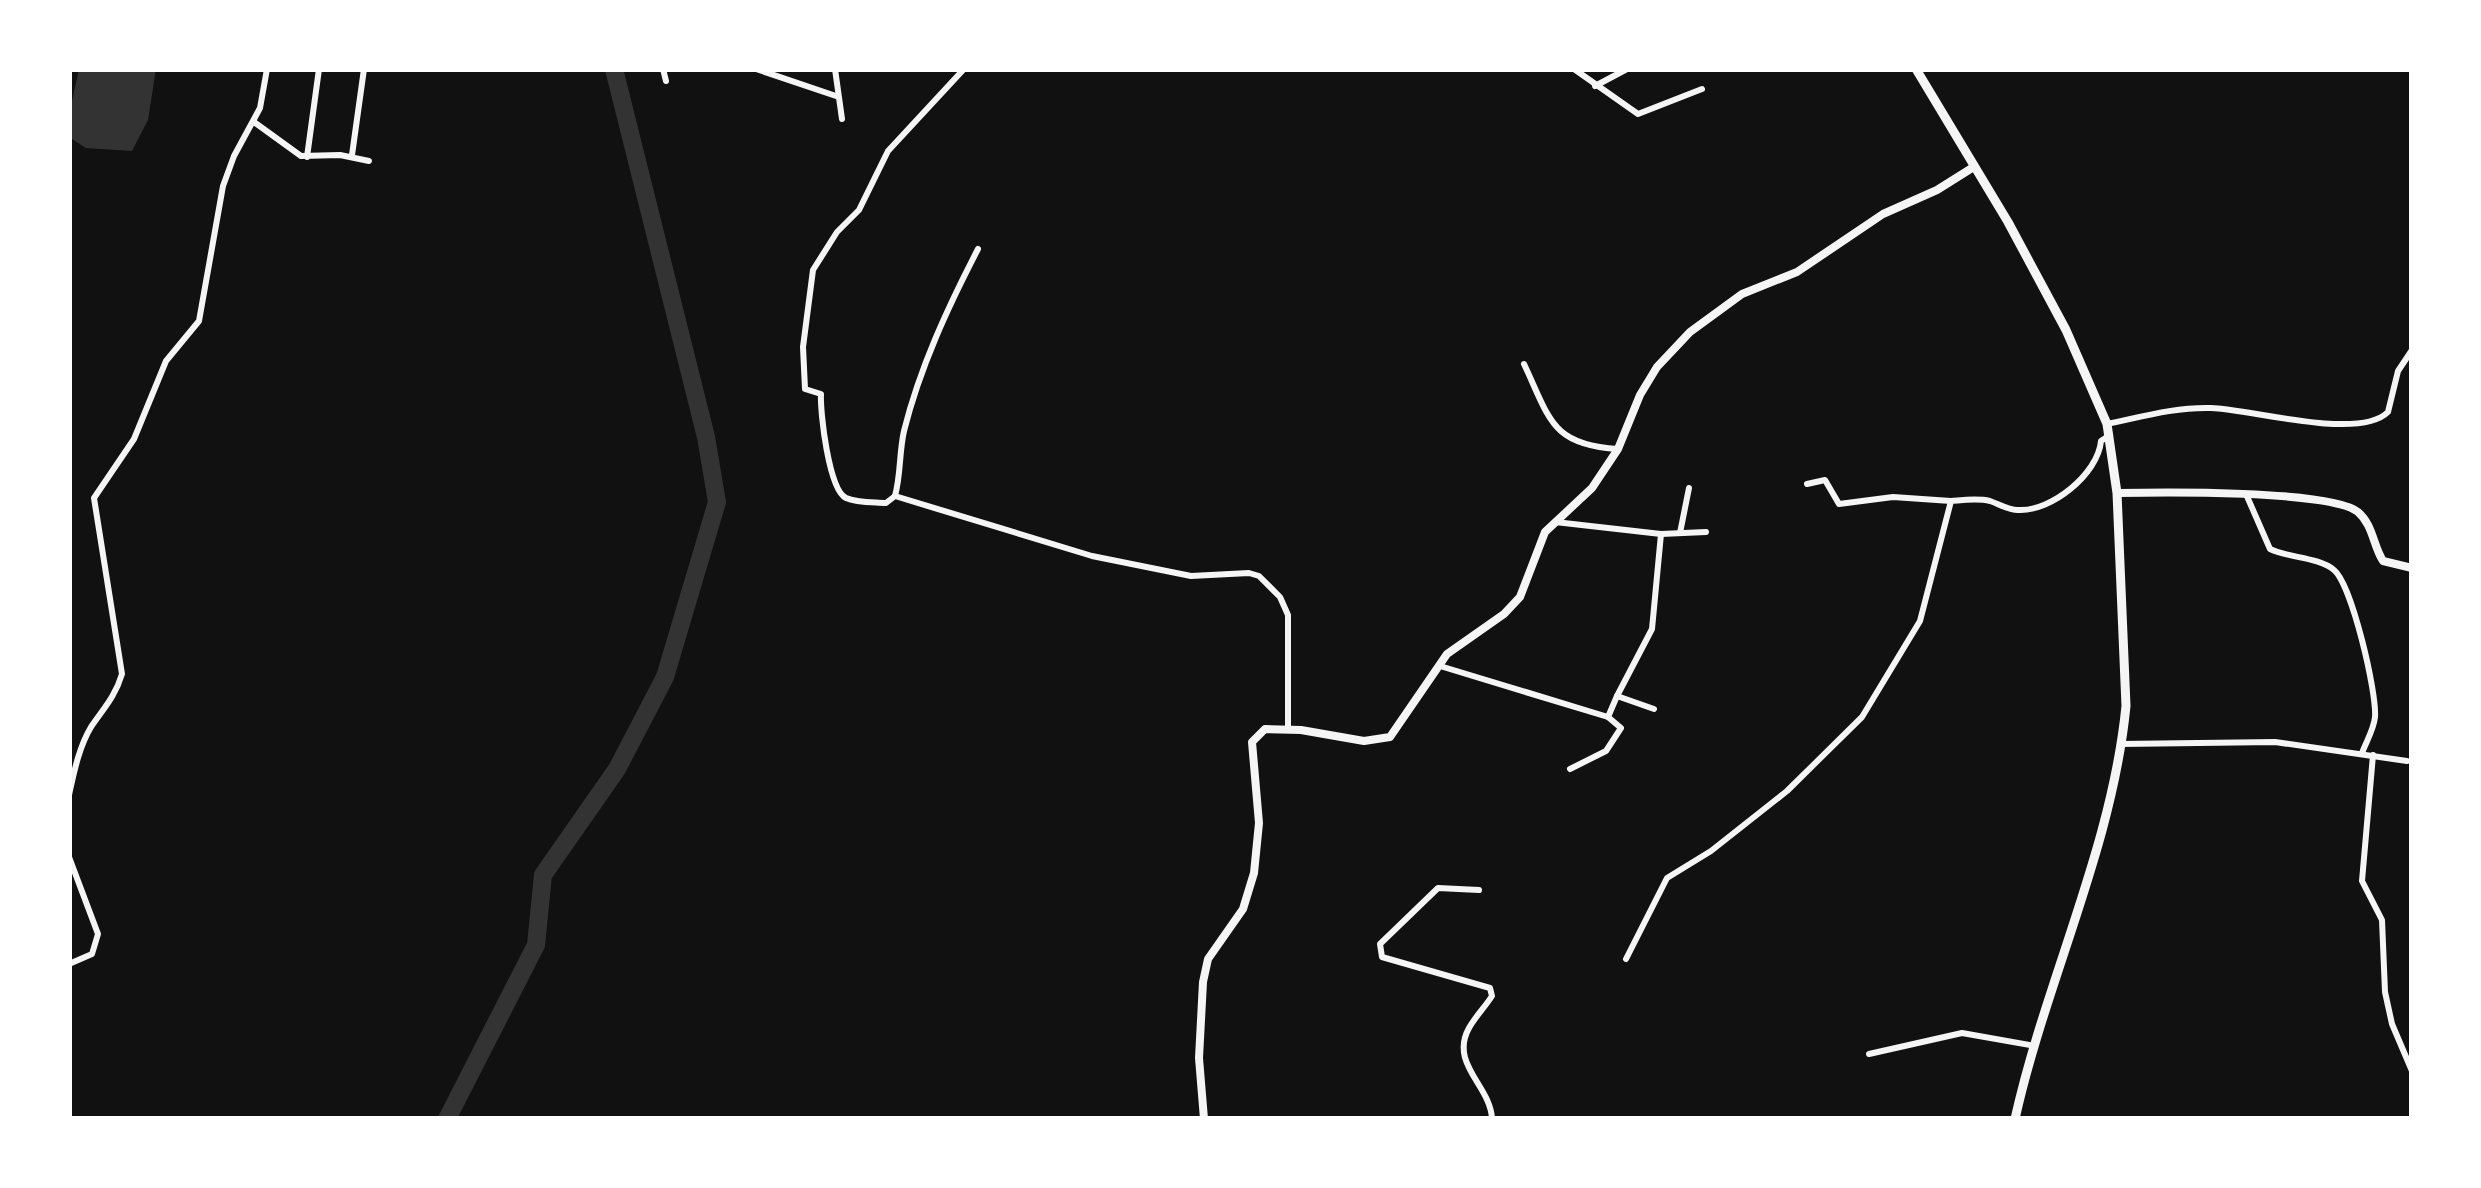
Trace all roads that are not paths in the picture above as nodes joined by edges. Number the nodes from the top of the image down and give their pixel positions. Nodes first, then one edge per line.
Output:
1 (267, 69) edge
2 (319, 69) edge
3 (364, 69) edge
4 (663, 69) edge
5 (756, 69) edge
6 (836, 69) edge
7 (964, 69) edge
8 (1574, 69) edge
9 (1627, 69) edge
10 (1916, 69) edge
11 (666, 81) dead end
12 (1594, 86) junction
13 (1702, 88) dead end
14 (836, 96) junction
15 (842, 118) dead end
16 (254, 122) junction
17 (352, 156) junction
18 (307, 157) junction
19 (369, 161) dead end
20 (1972, 168) junction
21 (978, 249) dead end
22 (2412, 350) edge
23 (1524, 364) dead end
24 (2108, 430) junction
25 (1618, 449) junction
26 (1807, 484) dead end
27 (1689, 488) dead end
28 (2117, 493) junction
29 (2246, 494) junction
30 (895, 496) junction
31 (1951, 501) junction
32 (1554, 522) junction
33 (1706, 532) dead end
34 (1680, 533) junction
35 (1661, 534) junction
36 (2412, 568) edge
37 (1437, 665) junction
38 (1617, 696) junction
39 (1654, 709) dead end
40 (1608, 717) junction
41 (1288, 729) junction
42 (2121, 744) junction
43 (2362, 753) junction
44 (2373, 755) junction
45 (2408, 761) dead end
46 (1570, 769) dead end
47 (69, 796) edge
48 (69, 857) edge
49 (1479, 890) dead end
50 (1626, 959) dead end
51 (69, 964) edge
52 (2035, 1046) junction
53 (1868, 1054) dead end
54 (2412, 1071) edge
55 (1204, 1119) edge
56 (1492, 1119) edge
57 (2015, 1119) edge

1 - 16 street
2 - 18 street
3 - 17 street
4 - 11 street
5 - 14 street
6 - 14 street
7 - 30 street
8 - 12 street
9 - 12 street
10 - 20 main road
12 - 13 street
14 - 15 street
16 - 18 street
16 - 47 street
17 - 18 street
17 - 19 street
20 - 24 main road
20 - 25 street
21 - 30 street
22 - 24 street
23 - 25 street
24 - 28 main road
24 - 31 street
25 - 32 street
26 - 31 street
27 - 34 street
28 - 29 street
28 - 42 main road
29 - 36 street
29 - 43 street
30 - 41 street
31 - 50 street
32 - 35 street
32 - 37 street
33 - 34 street
34 - 35 street
35 - 38 street
37 - 40 street
37 - 41 street
38 - 39 street
38 - 40 street
40 - 46 street
41 - 55 street
42 - 43 street
42 - 52 main road
43 - 44 street
44 - 45 street
44 - 54 street
48 - 51 street
49 - 56 street
52 - 53 street
52 - 57 main road

